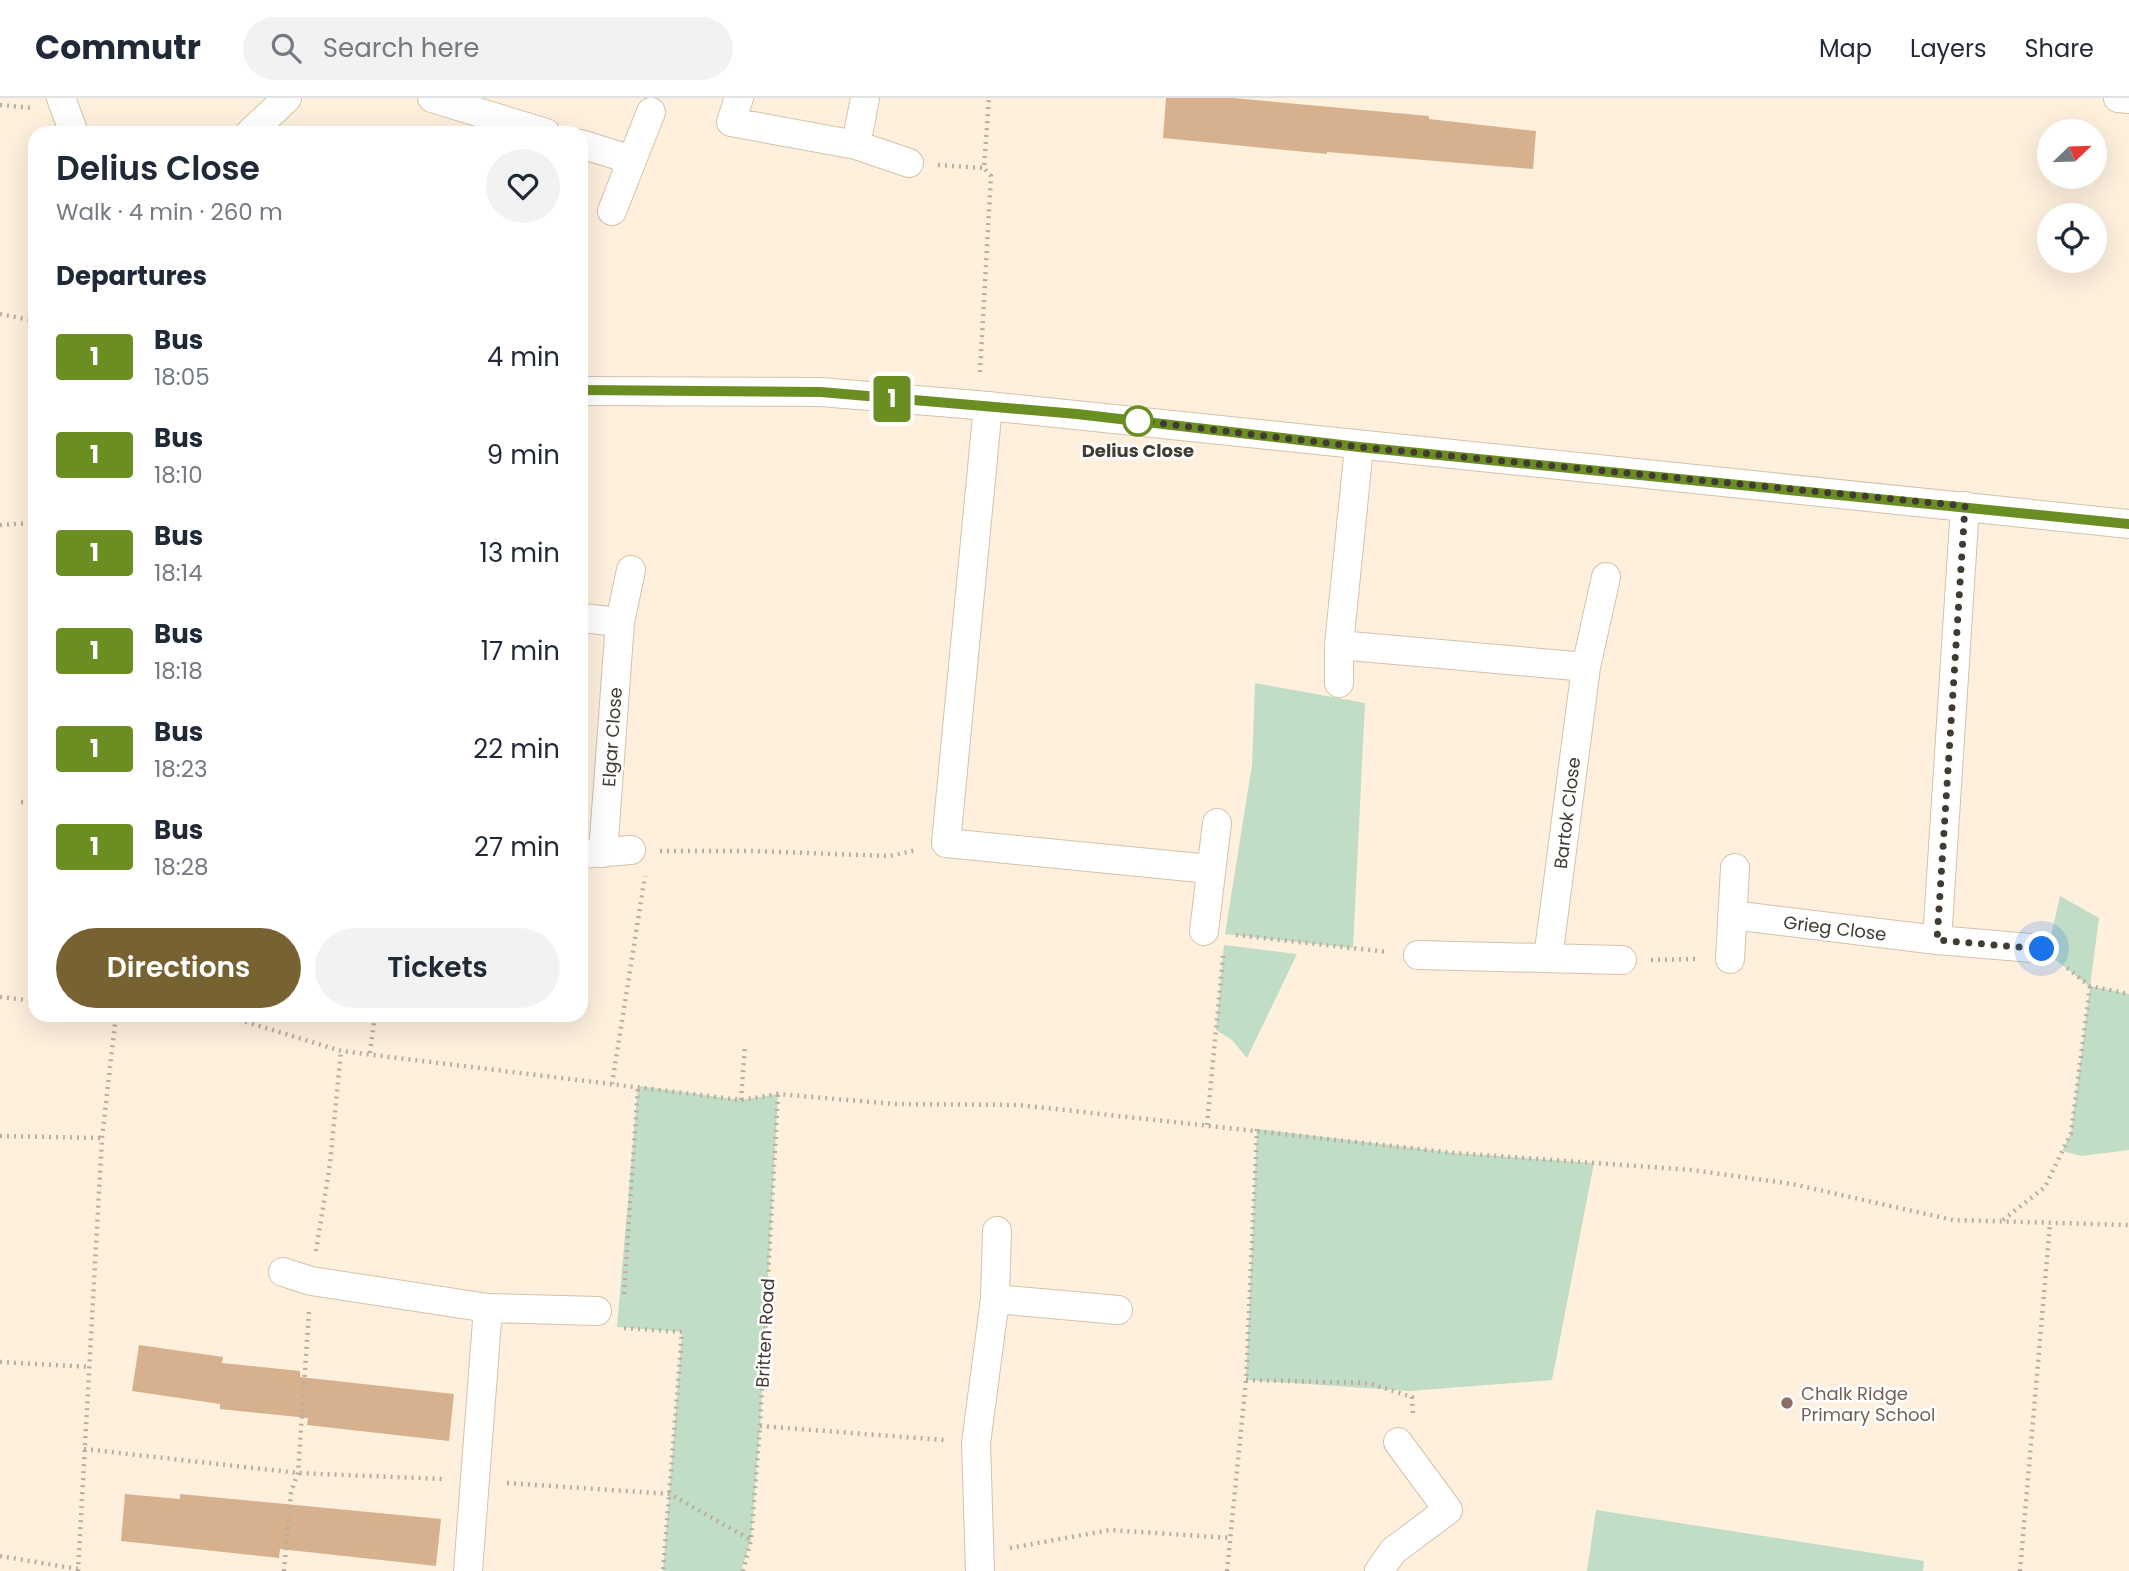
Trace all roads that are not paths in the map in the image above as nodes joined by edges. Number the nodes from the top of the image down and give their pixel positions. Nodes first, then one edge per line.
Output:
1 (287, 98) edge
2 (432, 98) edge
3 (739, 98) edge
4 (865, 98) edge
5 (2118, 98) edge
6 (2129, 99) edge
7 (51, 103) edge
8 (651, 112) dead end
9 (69, 126) edge
10 (257, 126) edge
11 (522, 126) edge
12 (856, 145) junction
13 (588, 146) edge
14 (632, 160) junction
15 (909, 163) road end
16 (612, 211) dead end
17 (588, 391) edge
18 (988, 406) junction
19 (1359, 447) junction
20 (1965, 506) junction
21 (2129, 524) edge
22 (631, 570) dead end
23 (1606, 577) dead end
24 (588, 619) edge
25 (620, 622) junction
26 (1339, 645) junction
27 (1586, 667) junction
28 (1339, 682) dead end
29 (1217, 823) dead end
30 (640, 851) road end
31 (592, 853) edge
32 (1734, 868) dead end
33 (1210, 869) junction
34 (1732, 915) junction
35 (1214, 932) road end
36 (1937, 940) junction
37 (2042, 949) road end
38 (1418, 956) road end
39 (1548, 958) junction
40 (1730, 959) road end
41 (1622, 960) road end
42 (997, 1231) dead end
43 (283, 1272) dead end
44 (995, 1299) junction
45 (488, 1308) junction
46 (1118, 1310) dead end
47 (613, 1315) road end
48 (1406, 1452) road end
49 (979, 1562) edge
50 (468, 1571) edge
51 (1379, 1571) edge

1 - 10 street
2 - 11 street
3 - 12 street
4 - 12 street
5 - 6 street
7 - 9 street
8 - 14 street
12 - 15 street
13 - 14 street
14 - 16 street
17 - 18 street
18 - 19 street
18 - 33 street
19 - 20 street
19 - 26 street
20 - 21 street
20 - 36 street
22 - 25 street, Elgar Close
23 - 27 street, Bartok Close
24 - 25 street
25 - 31 street, Elgar Close
26 - 27 street
26 - 28 street
27 - 39 street, Bartok Close
29 - 33 street
30 - 31 street, Elgar Close
32 - 34 street
33 - 35 street
34 - 36 street, Grieg Close
34 - 40 street
36 - 37 street, Grieg Close
38 - 39 street
39 - 41 street
42 - 44 street
43 - 45 street
44 - 46 street
44 - 49 street
45 - 47 street
45 - 50 street
48 - 51 street

